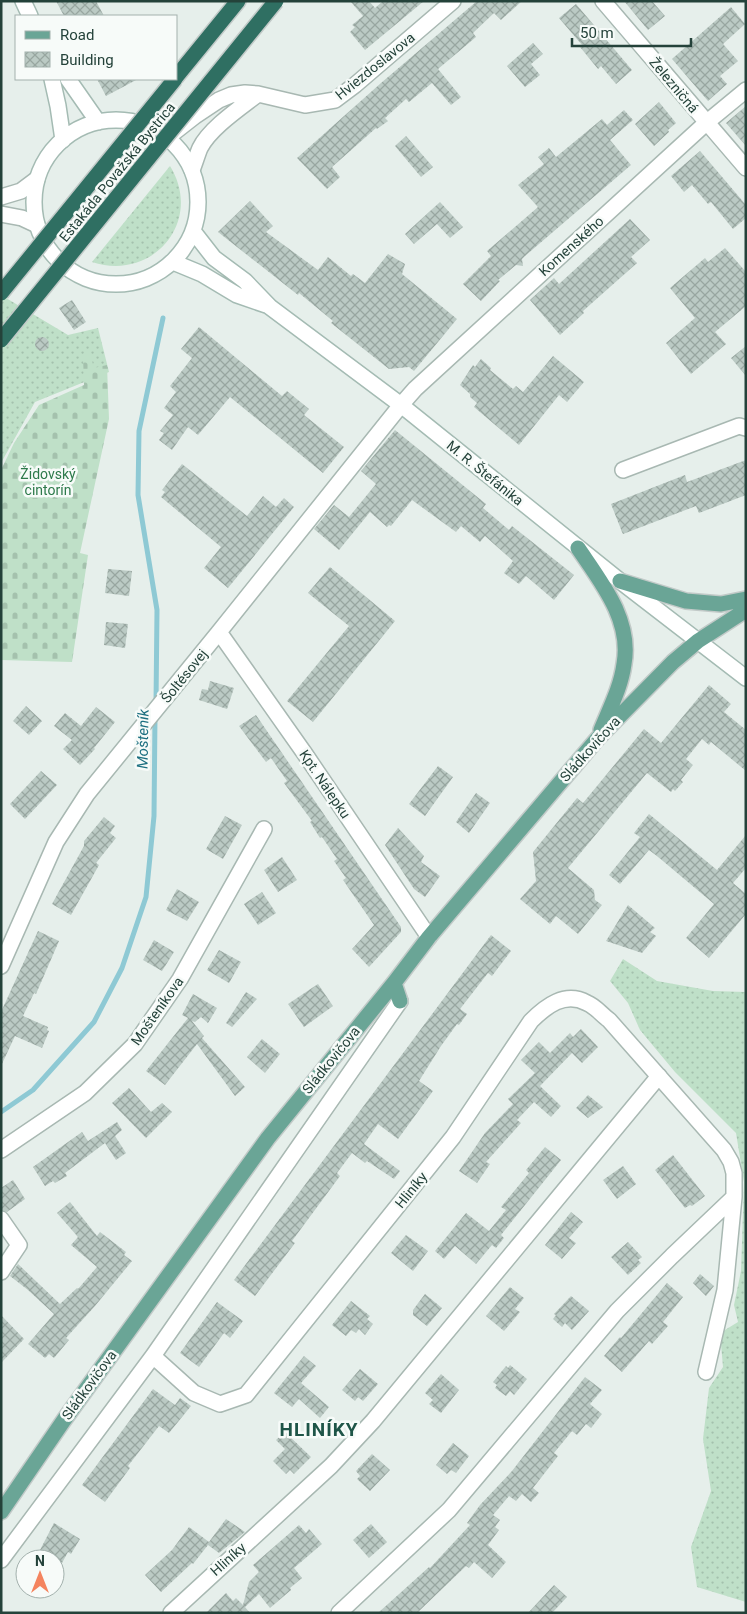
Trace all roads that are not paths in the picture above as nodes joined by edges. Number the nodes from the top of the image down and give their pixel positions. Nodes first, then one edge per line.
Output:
1 (23, 1) edge
2 (238, 1) edge
3 (276, 1) edge
4 (452, 1) edge
5 (603, 1) edge
6 (30, 15) edge
7 (178, 76) edge
8 (52, 80) edge
9 (69, 80) edge
10 (174, 80) edge
11 (746, 90) edge
12 (258, 94) junction
13 (98, 122) junction
14 (706, 123) junction
15 (168, 138) junction
16 (63, 140) junction
17 (746, 168) edge
18 (192, 170) junction
19 (38, 179) junction
20 (1, 197) edge
21 (1, 214) edge
22 (37, 225) junction
23 (193, 231) junction
24 (172, 262) junction
25 (1, 293) edge
26 (270, 307) junction
27 (1, 340) edge
28 (401, 406) junction
29 (746, 428) edge
30 (622, 470) dead end
31 (578, 548) junction
32 (620, 581) junction
33 (746, 599) edge
34 (746, 610) edge
35 (219, 632) junction
36 (698, 641) junction
37 (746, 678) edge
38 (598, 738) junction
39 (264, 829) dead end
40 (429, 937) junction
41 (1, 966) edge
42 (394, 983) junction
43 (400, 1001) joint
44 (660, 1076) junction
45 (1, 1150) edge
46 (734, 1197) junction
47 (1, 1218) edge
48 (1, 1272) edge
49 (153, 1356) junction
50 (706, 1372) dead end
51 (1, 1512) edge
52 (1, 1560) edge
53 (171, 1613) edge
54 (338, 1613) edge

1 - 6 street
2 - 7 highway, Estakáda Považská Bystrica
3 - 27 highway, Estakáda Považská Bystrica, bridge
4 - 12 street, Hviezdoslavova
5 - 14 street, Železničná
8 - 16 street
9 - 13 street
10 - 25 highway, Estakáda Považská Bystrica, bridge
11 - 14 street, Komenského
12 - 15 street, Hviezdoslavova
12 - 18 street
13 - 15 street
13 - 16 street
14 - 17 street, Železničná
14 - 28 street, Komenského
15 - 18 street
16 - 19 street
18 - 23 street
19 - 20 street
19 - 22 street
21 - 22 street
22 - 24 street
23 - 24 street
23 - 26 street, M. R. Štefánika
24 - 26 street, M. R. Štefánika
26 - 28 street, M. R. Štefánika
28 - 31 street, M. R. Štefánika
28 - 35 street, Šoltésovej
29 - 30 street
31 - 32 street, M. R. Štefánika
31 - 38 main road
32 - 33 main road
32 - 36 street, M. R. Štefánika
34 - 36 main road, Sládkovičova
35 - 40 street, Kpt. Nálepku
35 - 41 street, Šoltésovej
36 - 37 street, M. R. Štefánika
36 - 38 main road, Sládkovičova
38 - 40 main road, Sládkovičova
39 - 45 street, Mošteníkova
40 - 42 main road, Sládkovičova
42 - 43 main road
42 - 51 main road, Sládkovičova
43 - 49 street, Sládkovičova
44 - 46 street, Hliníky
44 - 49 street, Hliníky
44 - 53 street, Hliníky
46 - 50 street, Hliníky
46 - 54 street
47 - 48 street
49 - 52 street, Sládkovičova

